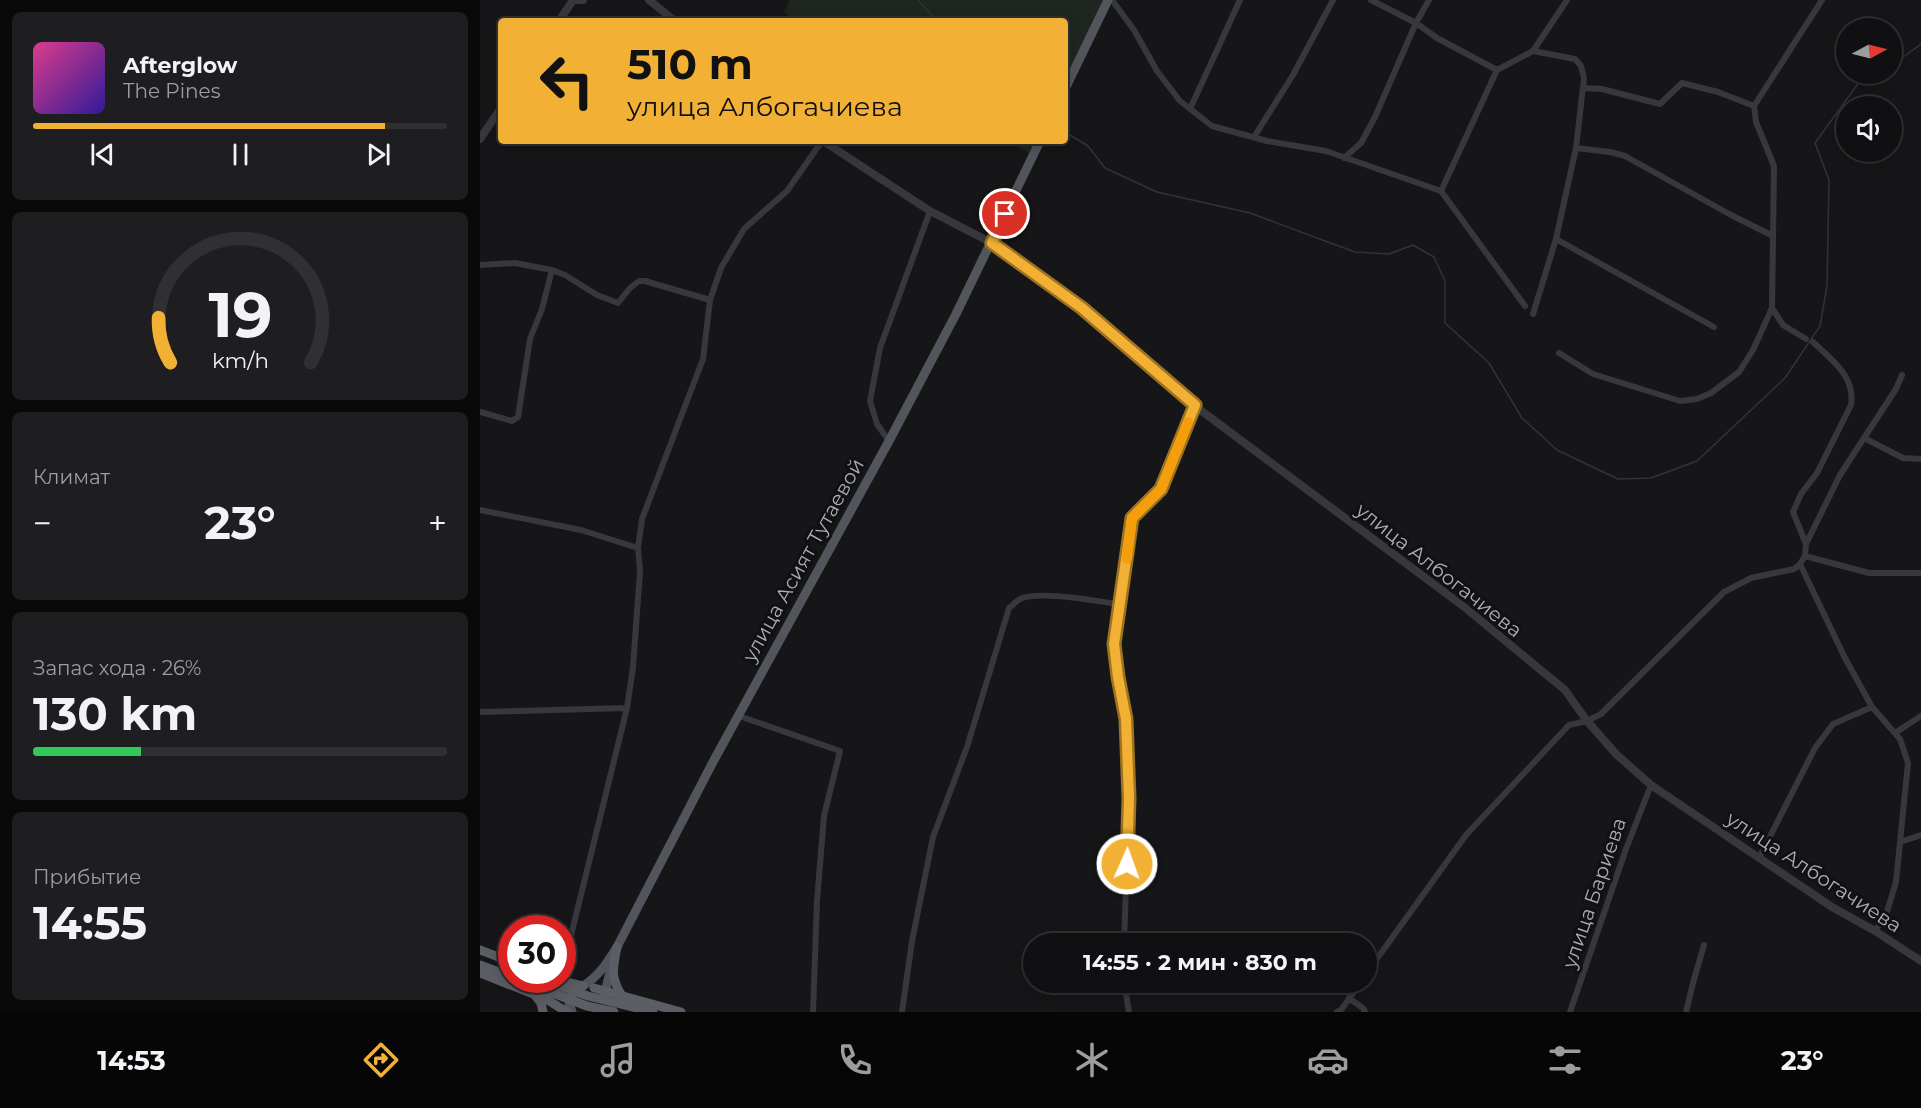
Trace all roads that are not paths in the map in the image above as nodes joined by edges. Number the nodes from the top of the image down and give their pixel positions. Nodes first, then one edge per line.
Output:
1 (572, 0) edge
2 (583, 0) edge
3 (650, 0) edge
4 (1110, 0) edge
5 (1240, 0) edge
6 (1333, 0) edge
7 (1371, 0) edge
8 (1429, 0) edge
9 (1568, 0) edge
10 (1822, 0) edge
11 (561, 18) edge
12 (671, 18) edge
13 (1416, 23) junction
14 (1533, 51) junction
15 (1497, 70) junction
16 (1068, 83) edge
17 (1583, 87) junction
18 (1754, 106) junction
19 (1190, 109) junction
20 (498, 112) edge
21 (1254, 138) junction
22 (480, 139) edge
23 (820, 144) edge
24 (827, 144) edge
25 (1039, 144) edge
26 (1576, 148) junction
27 (1344, 158) junction
28 (1441, 191) junction
29 (930, 212) junction
30 (1773, 236) junction
31 (1556, 239) junction
32 (992, 243) junction
33 (480, 265) edge
34 (552, 270) junction
35 (710, 300) junction
36 (1525, 306) dead end
37 (1772, 308) junction
38 (1533, 314) dead end
39 (1714, 327) dead end
40 (1559, 353) dead end
41 (1902, 375) dead end
42 (1195, 405) junction
43 (480, 412) edge
44 (1864, 438) junction
45 (890, 441) junction
46 (1921, 459) edge
47 (480, 510) edge
48 (1806, 544) junction
49 (638, 548) junction
50 (1805, 556) junction
51 (1800, 564) junction
52 (1921, 573) edge
53 (1121, 605) junction
54 (1872, 706) junction
55 (627, 708) junction
56 (480, 712) edge
57 (739, 716) junction
58 (1921, 716) edge
59 (1587, 721) junction
60 (1895, 734) junction
61 (1651, 785) junction
62 (1921, 835) edge
63 (1900, 842) junction
64 (1759, 858) junction
65 (576, 915) edge
66 (1875, 931) junction
67 (1124, 933) edge
68 (1704, 945) dead end
69 (617, 947) junction
70 (480, 950) edge
71 (480, 956) edge
72 (498, 957) edge
73 (1377, 959) edge
74 (1921, 961) edge
75 (498, 962) edge
76 (480, 965) edge
77 (498, 972) edge
78 (480, 973) edge
79 (576, 985) edge
80 (581, 987) junction
81 (594, 988) junction
82 (605, 991) junction
83 (576, 992) edge
84 (552, 993) edge
85 (1126, 993) edge
86 (1353, 993) edge
87 (534, 994) junction
88 (622, 996) junction
89 (1349, 998) junction
90 (603, 1002) junction
91 (543, 1012) edge
92 (567, 1012) edge
93 (572, 1012) edge
94 (600, 1012) edge
95 (614, 1012) edge
96 (653, 1012) edge
97 (681, 1012) edge
98 (813, 1012) edge
99 (902, 1012) edge
100 (1129, 1012) edge
101 (1337, 1012) edge
102 (1365, 1012) edge
103 (1570, 1012) edge
104 (1686, 1012) edge

1 - 2 street
1 - 11 street
3 - 12 street
4 - 16 main road
4 - 19 street
5 - 19 street
6 - 21 street
7 - 13 street
8 - 13 street
9 - 14 street
10 - 18 street
13 - 15 street
13 - 27 street
14 - 15 street
14 - 17 street
15 - 28 street
17 - 18 street
17 - 26 street
18 - 30 street
19 - 21 street
20 - 22 street
21 - 27 street
23 - 35 street
24 - 29 street, улица Албогачиева
25 - 32 main road, улица Асият Тутаевой
26 - 30 street
26 - 31 street
27 - 28 street
28 - 36 street
29 - 32 street, улица Албогачиева
29 - 45 street
30 - 37 street
31 - 38 street
31 - 39 street
32 - 42 street, улица Албогачиева
32 - 45 main road, улица Асият Тутаевой
33 - 34 street
34 - 35 street
34 - 43 street
35 - 49 street
37 - 40 street
37 - 48 street
41 - 44 street
42 - 53 street
42 - 59 street, улица Албогачиева
44 - 46 street
44 - 48 street
45 - 57 main road, улица Асият Тутаевой
47 - 49 street
48 - 50 street
49 - 55 street
50 - 51 street
50 - 52 street
51 - 54 street
51 - 59 street
53 - 67 street
53 - 99 street
54 - 60 street
54 - 64 street
55 - 56 street
55 - 65 street
57 - 69 main road, улица Асият Тутаевой
57 - 98 street
58 - 60 street
59 - 61 street, улица Албогачиева
59 - 73 street
60 - 63 street
61 - 64 street, улица Албогачиева
61 - 103 street, улица Бариева
62 - 63 street
63 - 66 street
64 - 66 street, улица Албогачиева
66 - 74 street, улица Албогачиева
68 - 104 street
69 - 80 main road, улица Асият Тутаевой
69 - 82 main road
69 - 88 highway
70 - 72 highway
71 - 75 highway
76 - 77 highway
78 - 87 highway
79 - 80 highway
80 - 81 main road
80 - 93 main road
81 - 82 highway
81 - 90 main road
82 - 88 highway
82 - 90 main road
83 - 96 highway, bridge
84 - 95 highway, bridge
85 - 100 street
86 - 89 street
87 - 91 highway
87 - 92 highway
88 - 97 highway
89 - 101 street
89 - 102 street
90 - 94 main road

